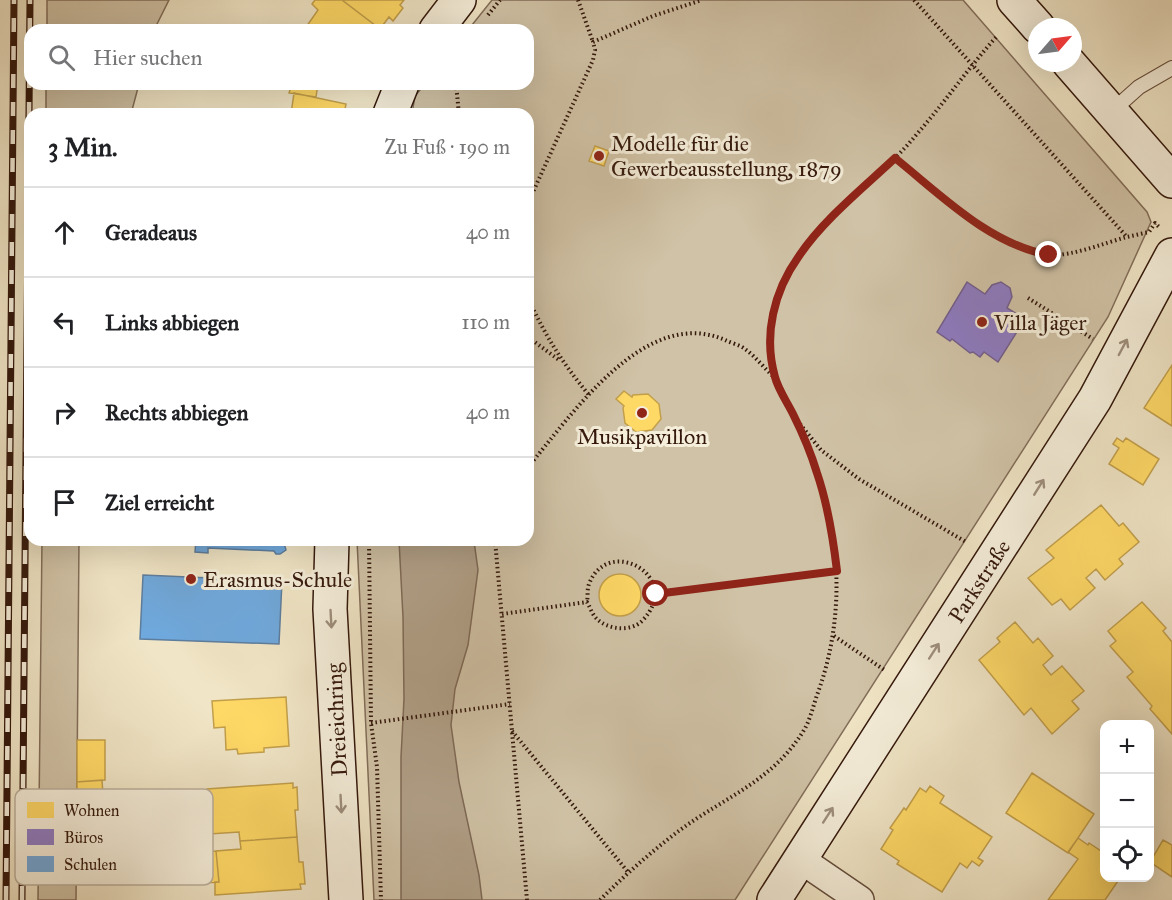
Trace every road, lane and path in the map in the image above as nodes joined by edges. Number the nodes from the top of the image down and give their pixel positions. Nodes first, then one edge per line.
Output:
1 (459, 0) edge
2 (578, 0) edge
3 (702, 0) edge
4 (914, 0) edge
5 (1014, 0) edge
6 (1030, 18) edge
7 (441, 24) edge
8 (998, 35) dead end
9 (593, 42) junction
10 (971, 65) junction
11 (1172, 68) edge
12 (1077, 72) edge
13 (400, 90) edge
14 (457, 90) edge
15 (392, 108) edge
16 (458, 108) edge
17 (1111, 112) junction
18 (895, 158) junction
19 (1172, 181) edge
20 (534, 190) edge
21 (1155, 223) dead end
22 (1127, 237) junction
23 (1172, 255) edge
24 (1028, 298) dead end
25 (534, 311) edge
26 (1097, 341) dead end
27 (534, 342) edge
28 (562, 363) junction
29 (775, 378) junction
30 (589, 395) junction
31 (534, 460) edge
32 (970, 544) dead end
33 (332, 546) edge
34 (369, 546) edge
35 (496, 546) edge
36 (837, 571) junction
37 (656, 594) junction
38 (588, 602) junction
39 (502, 614) junction
40 (834, 636) junction
41 (888, 673) dead end
42 (510, 704) junction
43 (371, 723) junction
44 (512, 730) junction
45 (800, 859) junction
46 (628, 872) junction
47 (346, 900) edge
48 (381, 900) edge
49 (527, 900) edge
50 (600, 900) edge
51 (774, 900) edge
52 (860, 900) edge

1 - 7 street
2 - 9 path
3 - 9 path
4 - 10 path
5 - 6 street
8 - 10 path
9 - 20 path
10 - 18 path
10 - 22 path
11 - 17 lane
12 - 17 street
13 - 15 street
14 - 16 path
17 - 19 street
18 - 22 path
18 - 29 path
21 - 22 path
45 -> 23 street, Parkstraße
24 - 26 path
25 - 28 path
27 - 28 path
28 - 30 path
29 - 30 path
29 - 32 path
29 - 36 path
30 - 31 path
33 -> 47 street, Dreieichring
34 - 43 path
35 - 39 path
36 - 37 path
36 - 40 path
37 - 38 path
37 - 38 path
38 - 39 path
39 - 42 path
40 - 41 path
40 - 46 path
42 - 43 path
42 - 44 path
43 - 48 path
44 - 46 path
44 - 49 path
45 - 51 street, Parkstraße
45 - 52 street
46 - 50 path

